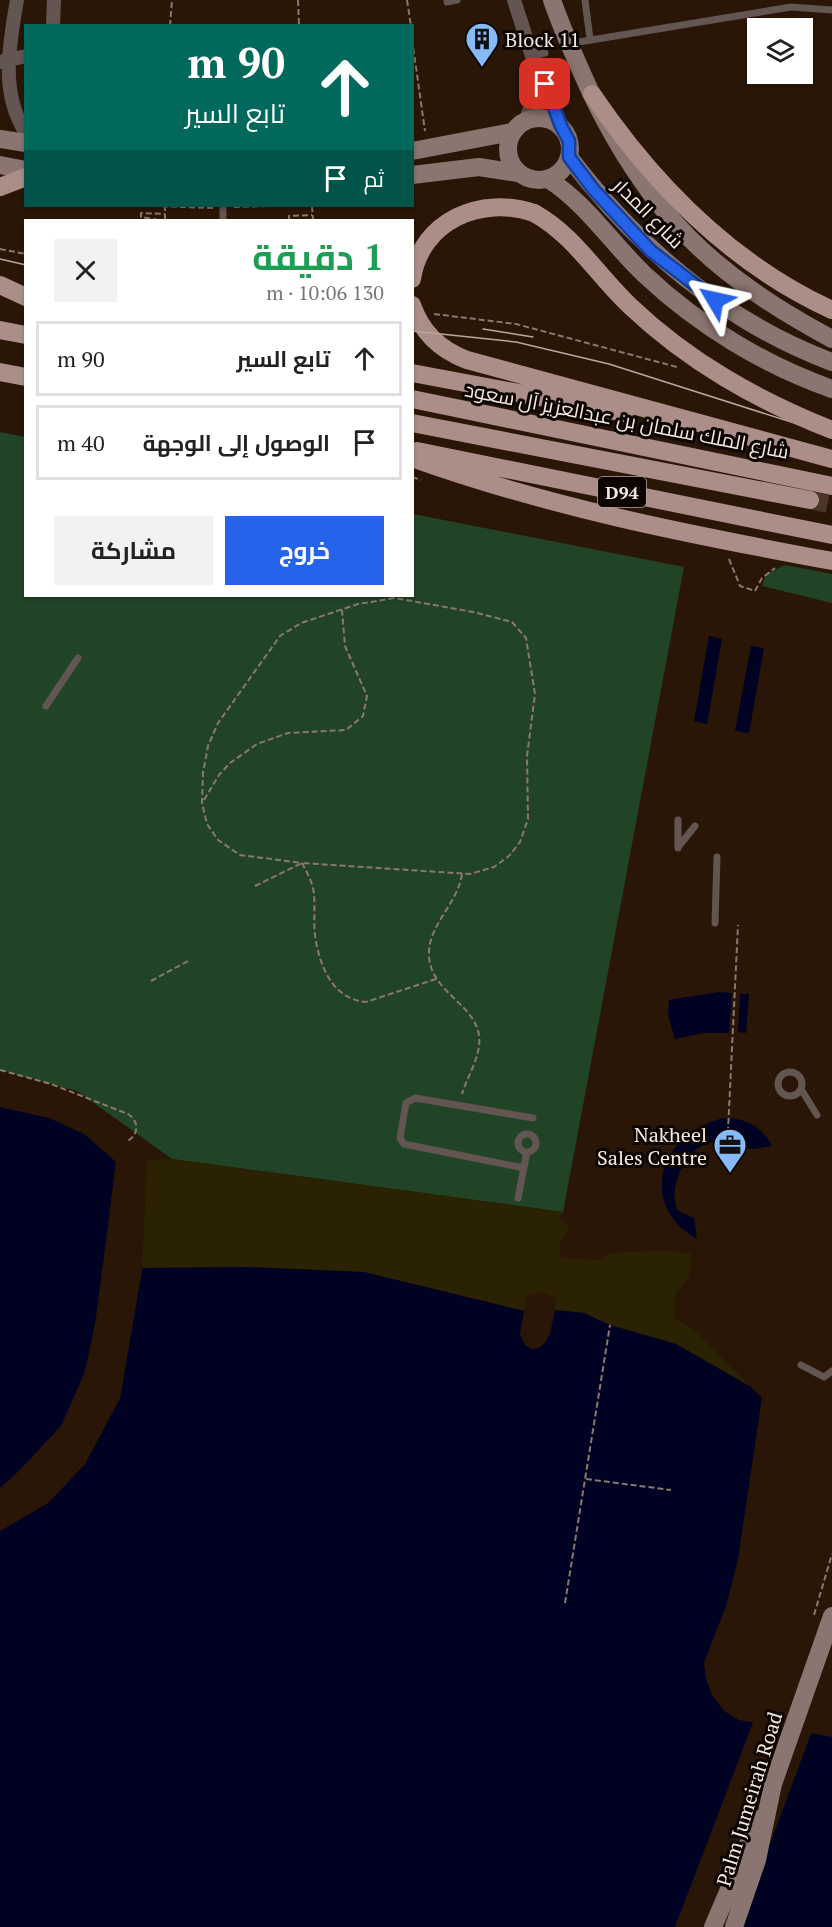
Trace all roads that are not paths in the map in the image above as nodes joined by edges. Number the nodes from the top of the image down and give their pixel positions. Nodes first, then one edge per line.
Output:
1 (17, 0) edge
2 (54, 0) edge
3 (457, 0) edge
4 (514, 0) edge
5 (552, 0) edge
6 (585, 0) edge
7 (447, 2) dead end
8 (832, 10) edge
9 (53, 24) edge
10 (590, 39) junction
11 (579, 42) dead end
12 (24, 57) edge
13 (538, 58) junction
14 (3, 62) edge
15 (592, 94) junction
16 (519, 126) junction
17 (561, 126) junction
18 (24, 130) edge
19 (0, 139) edge
20 (24, 143) edge
21 (420, 150) edge
22 (569, 157) junction
23 (0, 165) edge
24 (24, 170) edge
25 (518, 173) junction
26 (414, 175) edge
27 (24, 178) edge
28 (548, 179) junction
29 (0, 187) edge
30 (414, 272) edge
31 (0, 285) edge
32 (24, 296) edge
33 (0, 300) edge
34 (24, 305) edge
35 (414, 309) edge
36 (832, 310) edge
37 (0, 330) edge
38 (24, 335) edge
39 (832, 339) edge
40 (832, 362) edge
41 (0, 372) edge
42 (414, 373) edge
43 (24, 377) edge
44 (832, 389) edge
45 (414, 399) edge
46 (414, 423) edge
47 (832, 430) edge
48 (733, 433) junction
49 (414, 451) edge
50 (414, 459) edge
51 (832, 459) edge
52 (832, 486) edge
53 (810, 500) tunnel mouth
54 (832, 536) edge
55 (832, 561) edge
56 (78, 658) dead end
57 (46, 706) dead end
58 (678, 820) dead end
59 (695, 826) dead end
60 (717, 858) dead end
61 (715, 923) dead end
62 (801, 1089) dead end
63 (817, 1115) dead end
64 (533, 1118) dead end
65 (526, 1152) dead end
66 (524, 1168) junction
67 (519, 1198) dead end
68 (801, 1365) dead end
69 (832, 1371) edge
70 (832, 1616) edge
71 (766, 1780) junction
72 (712, 1927) edge
73 (734, 1927) edge

1 - 14 street
2 - 9 street
3 - 7 lane
4 - 13 street
5 - 15 street
6 - 10 lane
8 - 10 lane
10 - 11 lane
12 - 14 street
13 - 16 street
13 - 17 street
14 - 18 street
15 - 36 main road
15 - 39 street
16 - 17 street
16 - 21 street
16 - 25 street
17 - 22 street
19 - 20 street
22 - 28 street
22 - 40 street, شارع المدار
23 - 24 street
25 - 26 street
25 - 28 street
27 - 29 main road
28 - 44 street
30 - 47 main road, bridge
31 - 32 main road
33 - 34 main road
35 - 48 main road
37 - 38 main road
41 - 43 main road
42 - 48 main road
45 - 52 main road, شارع الملك سلمان بن عبدالعزيز آل سعود
46 - 53 main road
48 - 51 main road
49 - 54 main road, D94
50 - 55 main road
56 - 57 lane
58 - 59 lane
60 - 61 lane
62 - 63 lane
64 - 66 lane
65 - 66 lane
66 - 67 lane
68 - 69 lane
70 - 71 street, Palm Jumeirah Road
71 - 72 street
71 - 73 street, Palm Jumeirah Road

